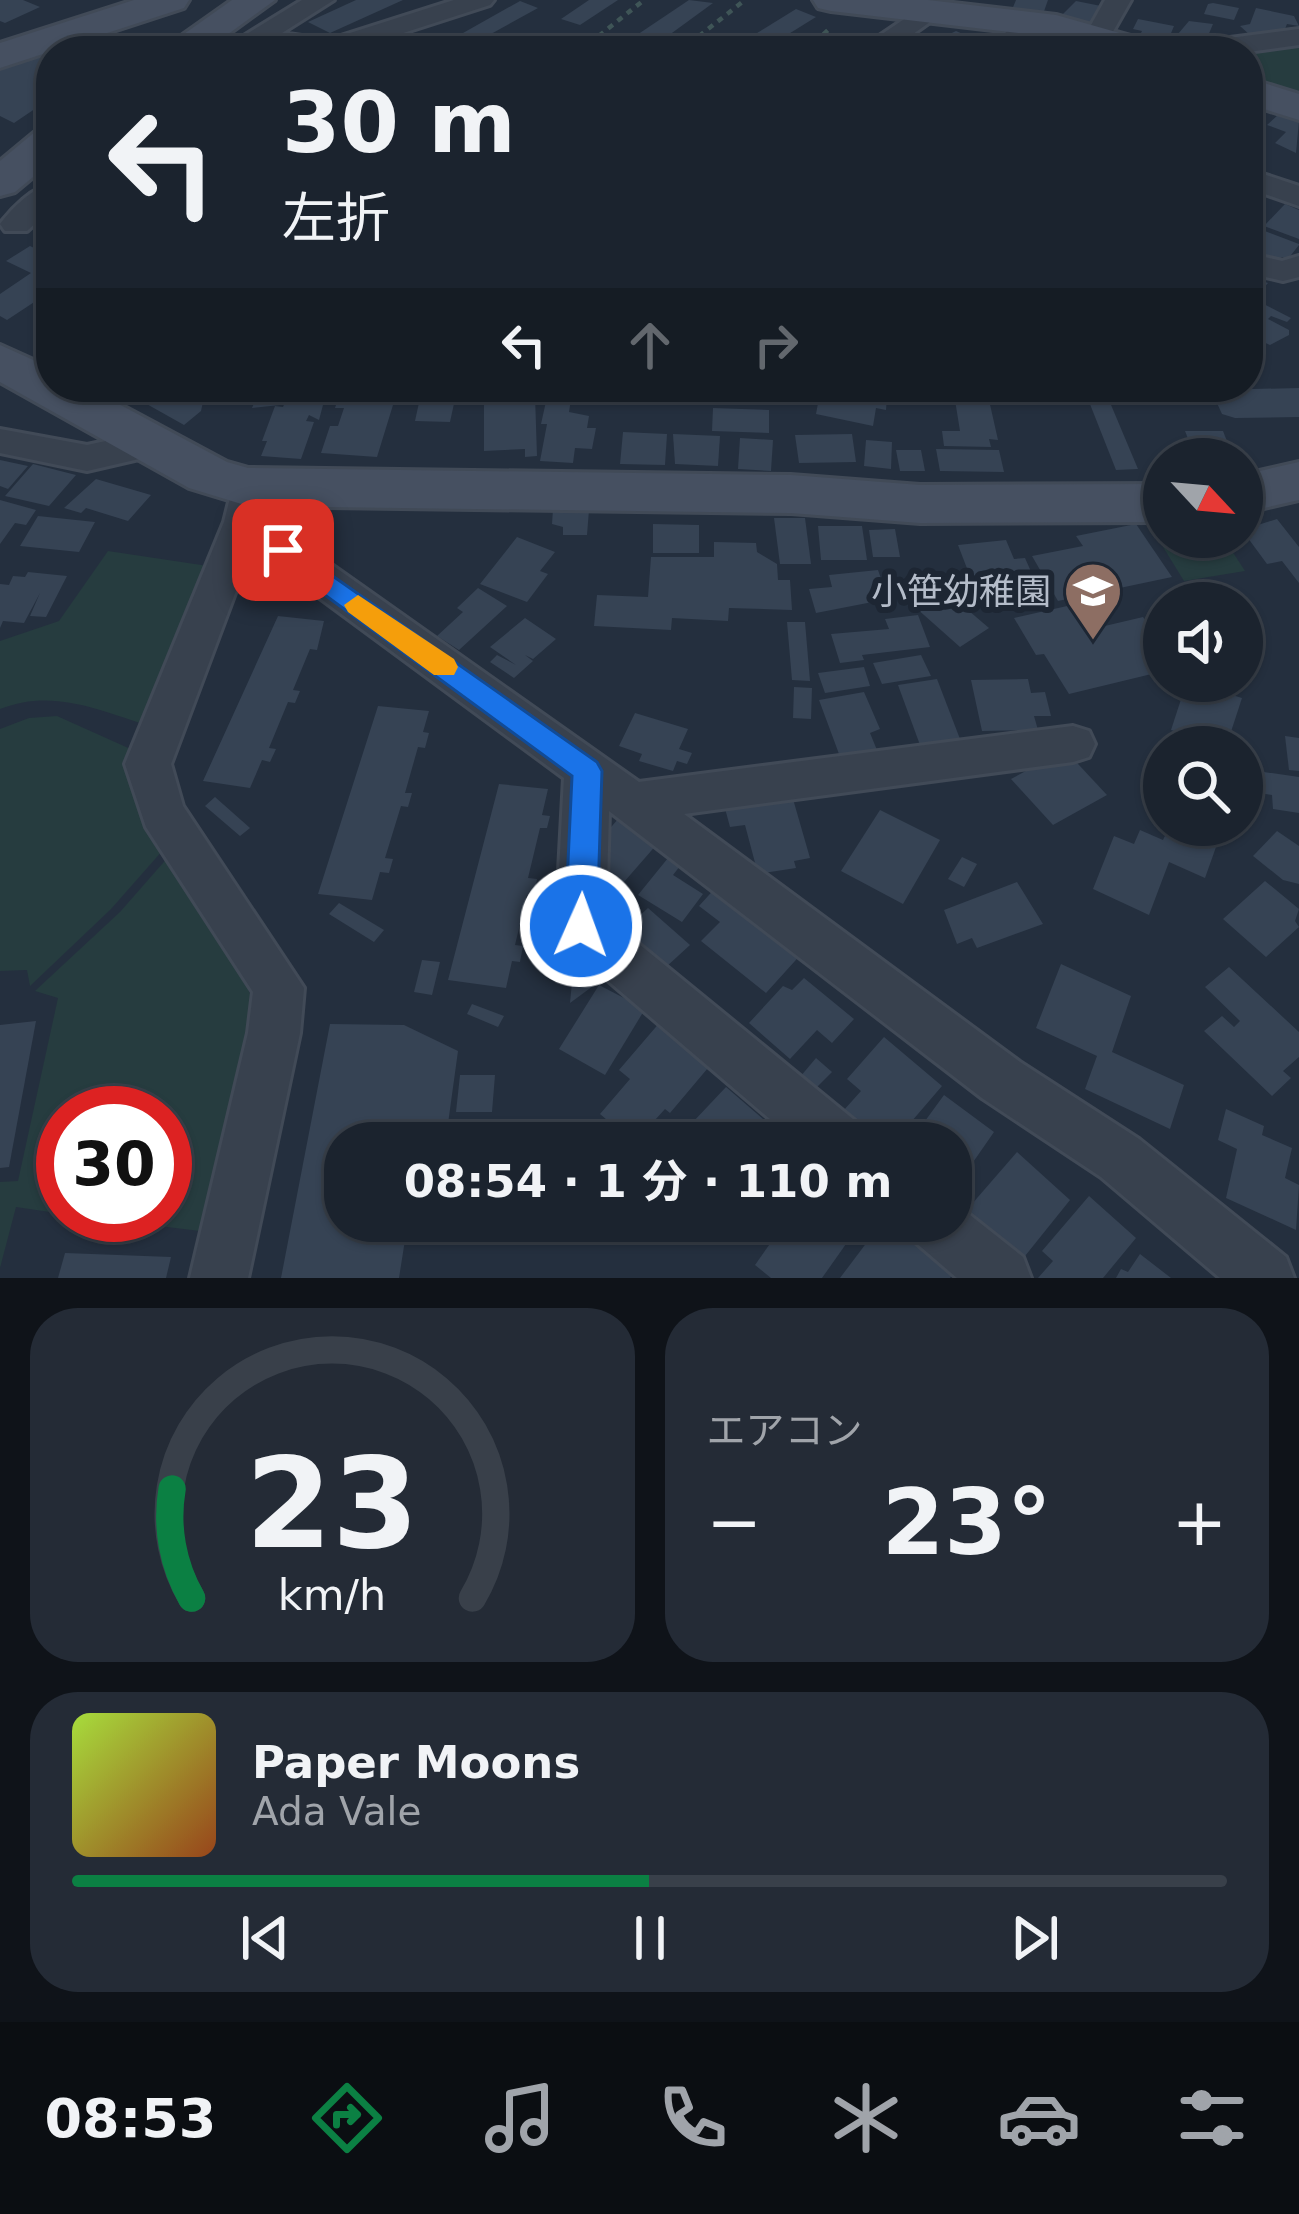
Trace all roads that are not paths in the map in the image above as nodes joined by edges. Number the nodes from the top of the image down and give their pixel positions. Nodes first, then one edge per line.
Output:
1 (320, 0) edge
2 (481, 0) edge
3 (831, 0) edge
4 (1118, 0) edge
5 (166, 1) edge
6 (928, 10) junction
7 (1032, 23) junction
8 (249, 30) edge
9 (1098, 35) joint
10 (60, 36) edge
11 (366, 36) edge
12 (892, 36) edge
13 (1017, 36) edge
14 (1299, 37) edge
15 (1263, 42) edge
16 (36, 44) edge
17 (0, 56) edge
18 (1263, 95) edge
19 (1299, 108) edge
20 (36, 153) edge
21 (0, 183) edge
22 (1263, 184) edge
23 (1299, 197) edge
24 (36, 206) edge
25 (16, 224) dead end
26 (1263, 266) edge
27 (1299, 266) edge
28 (0, 362) edge
29 (36, 381) edge
30 (74, 402) edge
31 (0, 441) edge
32 (152, 444) junction
33 (1299, 481) edge
34 (1263, 489) edge
35 (1143, 503) edge
36 (246, 505) junction
37 (1073, 744) dead end
38 (587, 771) junction
39 (632, 802) junction
40 (815, 1122) edge
41 (959, 1242) edge
42 (219, 1278) edge
43 (1002, 1278) edge
44 (1264, 1278) edge

1 - 8 street
2 - 11 street
3 - 6 street
4 - 9 street
5 - 10 street
6 - 7 street
6 - 12 street
7 - 9 street
7 - 13 street
14 - 15 street
16 - 17 street
18 - 19 street
20 - 21 street
22 - 23 street
24 - 25 street
26 - 27 street
28 - 29 street
30 - 32 street
31 - 32 street
32 - 36 street
33 - 34 street
35 - 36 street
36 - 38 street
36 - 42 street
37 - 39 street
38 - 39 street
38 - 40 street
39 - 44 street
41 - 43 street

